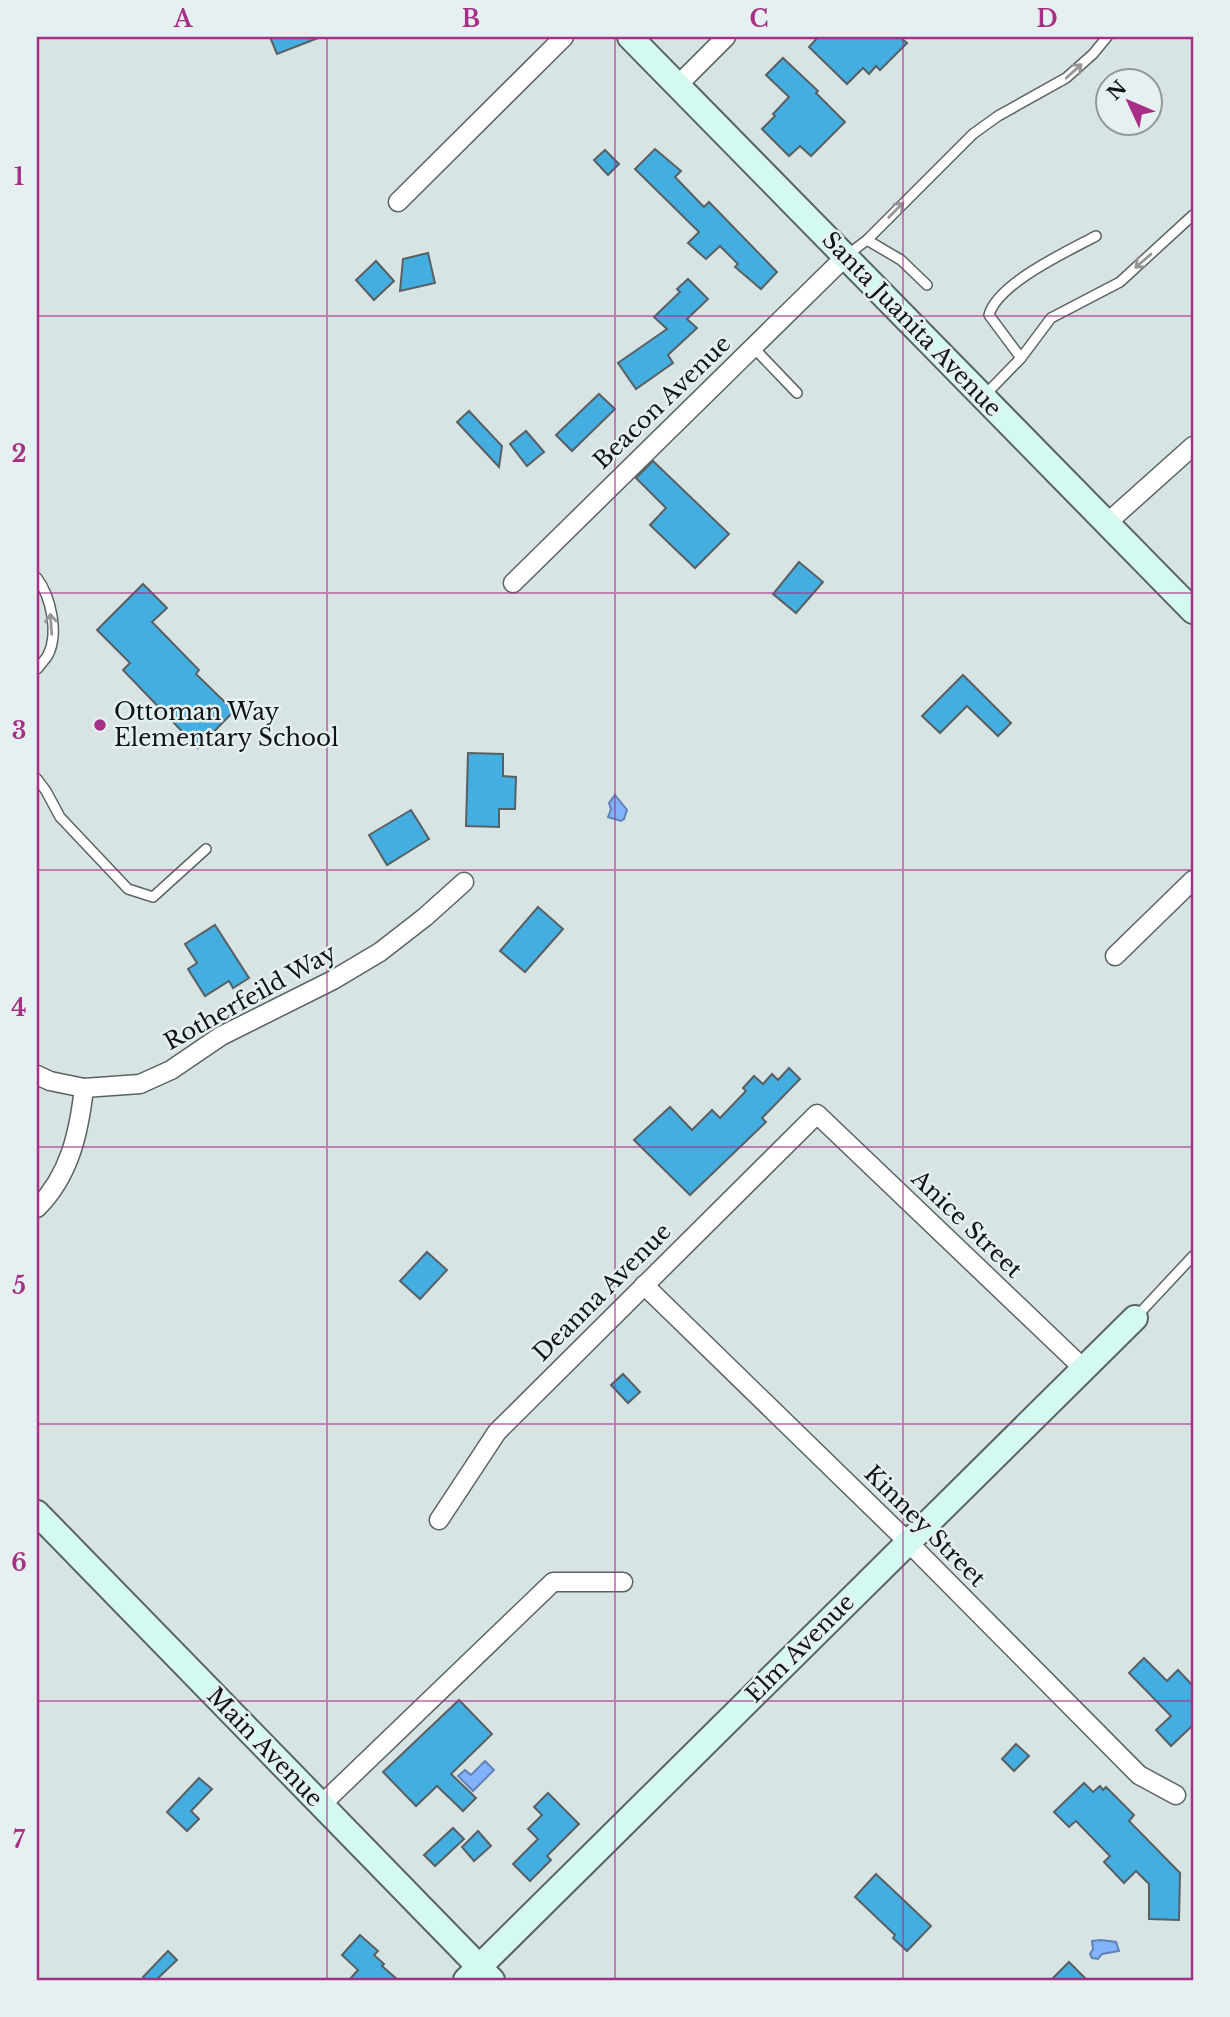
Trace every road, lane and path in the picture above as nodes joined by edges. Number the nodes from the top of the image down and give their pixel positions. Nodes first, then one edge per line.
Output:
1 (564, 37) edge
2 (630, 37) edge
3 (726, 37) edge
4 (1107, 37) edge
5 (678, 85) junction
6 (398, 202) dead end
7 (1193, 215) edge
8 (1096, 236) dead end
9 (867, 240) junction
10 (846, 256) junction
11 (928, 285) dead end
12 (753, 347) junction
13 (1021, 358) junction
14 (797, 393) dead end
15 (983, 397) junction
16 (1193, 446) edge
17 (1107, 523) junction
18 (37, 578) edge
19 (513, 583) dead end
20 (1193, 611) edge
21 (37, 669) edge
22 (37, 779) edge
23 (206, 849) dead end
24 (1193, 880) edge
25 (464, 882) dead end
26 (1115, 956) dead end
27 (37, 1074) edge
28 (84, 1088) junction
29 (817, 1114) joint
30 (37, 1208) edge
31 (1193, 1256) edge
32 (644, 1285) junction
33 (1135, 1318) joint
34 (1084, 1369) junction
35 (37, 1513) edge
36 (439, 1520) dead end
37 (907, 1541) junction
38 (623, 1582) dead end
39 (1176, 1795) dead end
40 (321, 1805) junction
41 (479, 1976) edge

1 - 6 street
2 - 5 street, Santa Juanita Avenue
3 - 5 street
9 -> 4 lane
5 - 10 street, Santa Juanita Avenue
7 -> 13 lane
8 - 13 lane
9 - 10 lane
9 - 11 lane
10 - 12 street, Beacon Avenue
10 - 15 street, Santa Juanita Avenue
12 - 14 lane
12 - 19 street, Beacon Avenue
13 - 15 lane
15 - 17 street, Santa Juanita Avenue
16 - 17 street
17 - 20 street, Santa Juanita Avenue
21 -> 18 lane
22 - 23 lane
24 - 26 street
25 - 28 street, Rotherfeild Way
27 - 28 street, Rotherfeild Way
28 - 30 street
29 - 32 street, Deanna Avenue
29 - 34 street, Anice Street
31 - 33 lane
32 - 36 street, Deanna Avenue
32 - 37 street, Kinney Street
33 - 34 street, Elm Avenue
34 - 37 street, Elm Avenue
35 - 40 street, Main Avenue
37 - 39 street, Kinney Street
37 - 41 street, Elm Avenue
38 - 40 street
40 - 41 street, Main Avenue

